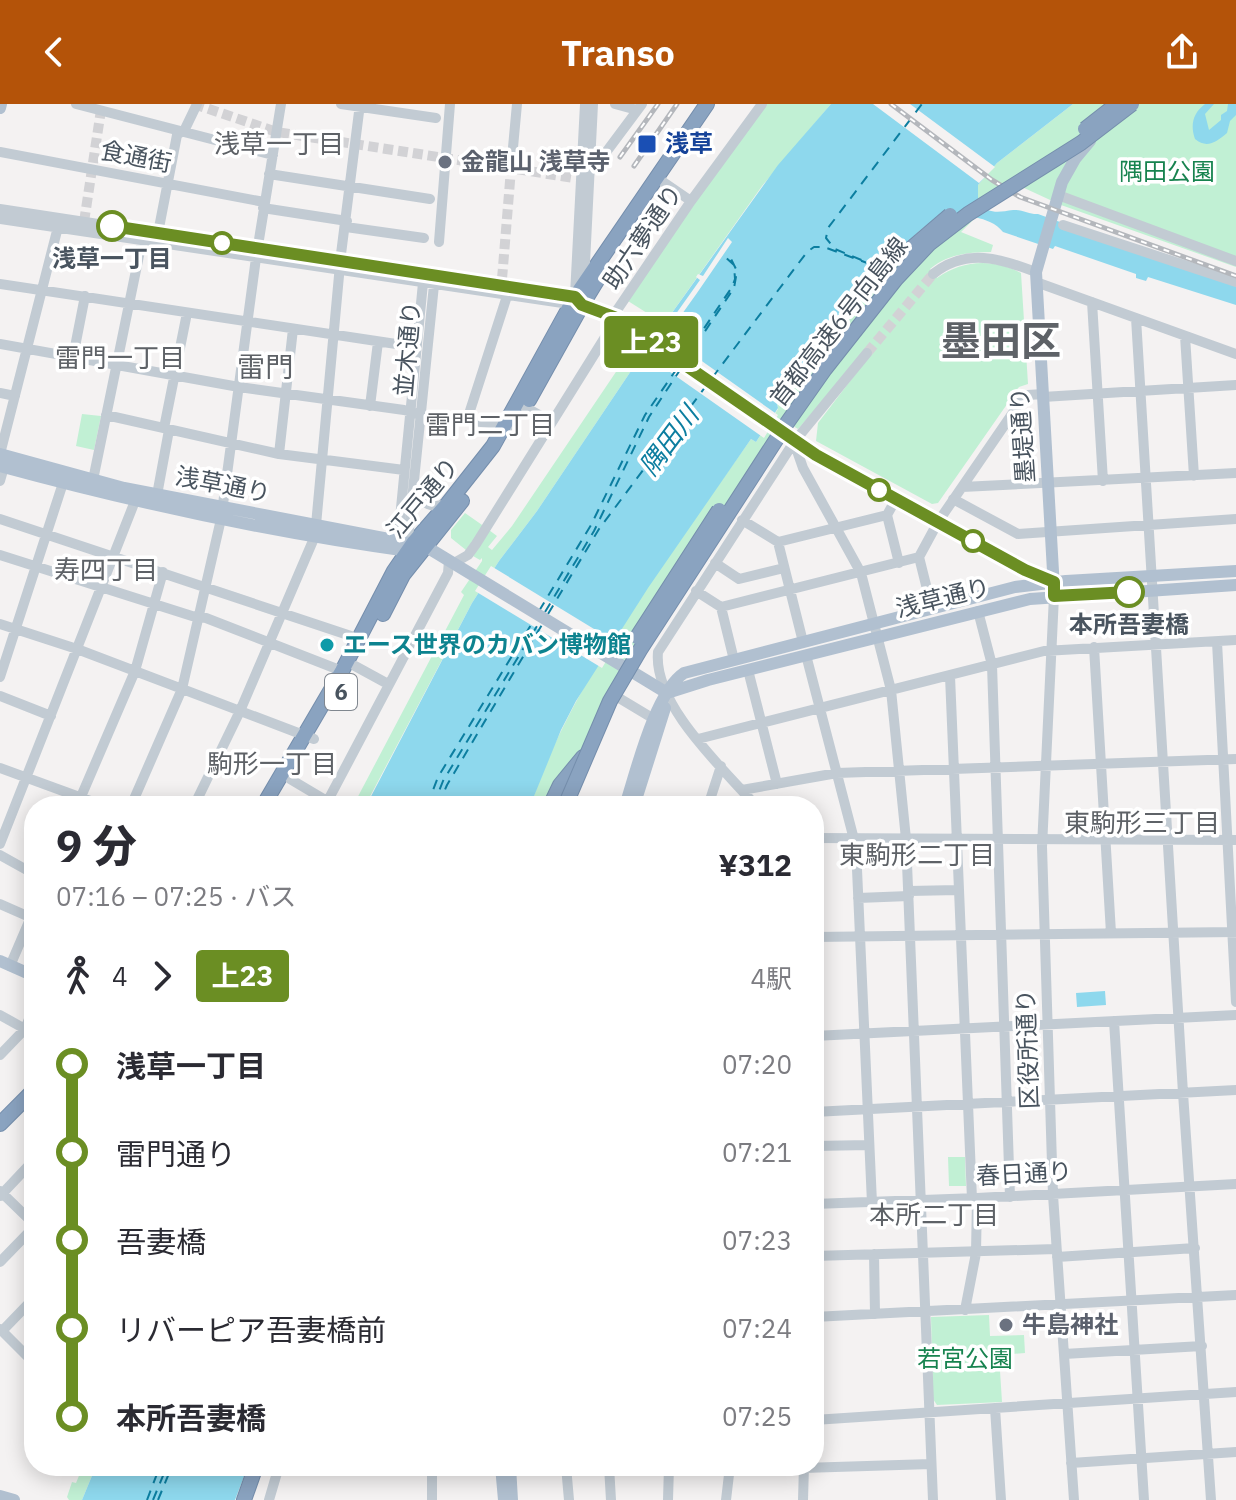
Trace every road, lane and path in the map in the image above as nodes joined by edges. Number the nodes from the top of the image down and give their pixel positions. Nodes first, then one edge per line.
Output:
1 (76, 104) edge
2 (197, 104) edge
3 (341, 104) edge
4 (450, 104) edge
5 (517, 104) edge
6 (585, 104) edge
7 (593, 104) edge
8 (615, 104) edge
9 (707, 104) edge
10 (717, 104) edge
11 (1119, 104) edge
12 (1132, 104) edge
13 (279, 105) edge
14 (359, 106) edge
15 (757, 106) edge
16 (101, 107) edge
17 (640, 107) edge
18 (436, 118) dead end
19 (181, 132) junction
20 (0, 152) edge
21 (273, 155) junction
22 (592, 161) junction
23 (511, 169) tunnel mouth
24 (269, 174) junction
25 (660, 180) junction
26 (167, 184) junction
27 (350, 187) junction
28 (1058, 195) junction
29 (430, 199) dead end
30 (691, 201) junction
31 (264, 205) junction
32 (0, 209) edge
33 (0, 219) edge
34 (59, 223) junction
35 (346, 224) junction
36 (1063, 225) dead end
37 (158, 233) junction
38 (424, 238) dead end
39 (142, 241) junction
40 (439, 242) dead end
41 (256, 253) junction
42 (1236, 261) edge
43 (341, 266) junction
44 (933, 274) tunnel mouth
45 (1036, 277) junction
46 (429, 281) junction
47 (1236, 282) edge
48 (584, 283) junction
49 (0, 284) edge
50 (43, 290) junction
51 (85, 296) junction
52 (507, 296) junction
53 (575, 302) junction
54 (1092, 302) junction
55 (130, 304) junction
56 (187, 313) junction
57 (615, 317) junction
58 (1136, 318) junction
59 (247, 322) junction
60 (293, 329) junction
61 (335, 335) junction
62 (1185, 336) junction
63 (378, 342) junction
64 (0, 344) edge
65 (416, 347) junction
66 (27, 349) junction
67 (867, 353) tunnel mouth
68 (1236, 354) edge
69 (73, 357) junction
70 (118, 365) junction
71 (176, 375) junction
72 (1236, 385) edge
73 (239, 387) junction
74 (1189, 388) junction
75 (1140, 391) junction
76 (0, 393) edge
77 (1097, 393) junction
78 (285, 394) junction
79 (1043, 395) junction
80 (15, 396) junction
81 (328, 400) junction
82 (370, 406) junction
83 (525, 407) junction
84 (410, 412) junction
85 (106, 415) junction
86 (422, 415) junction
87 (467, 420) junction
88 (552, 422) junction
89 (510, 426) junction
90 (167, 429) junction
91 (794, 442) junction
92 (231, 444) junction
93 (279, 454) junction
94 (321, 459) junction
95 (1, 460) edge
96 (404, 470) junction
97 (1236, 473) edge
98 (1194, 476) junction
99 (1146, 479) junction
100 (93, 480) junction
101 (0, 481) edge
102 (1103, 481) junction
103 (63, 483) junction
104 (1048, 484) junction
105 (962, 487) junction
106 (157, 495) junction
107 (410, 497) junction
108 (896, 499) junction
109 (953, 499) junction
110 (135, 501) junction
111 (448, 503) junction
112 (222, 513) junction
113 (887, 515) junction
114 (0, 519) edge
115 (1236, 519) edge
116 (742, 520) junction
117 (938, 522) junction
118 (1149, 525) junction
119 (837, 528) junction
120 (316, 530) junction
121 (1052, 532) junction
122 (47, 535) junction
123 (778, 542) junction
124 (421, 550) junction
125 (0, 555) edge
126 (114, 557) junction
127 (919, 557) junction
128 (715, 563) junction
129 (899, 563) junction
130 (36, 566) junction
131 (784, 568) junction
132 (1236, 571) edge
133 (163, 572) junction
134 (861, 573) junction
135 (397, 576) junction
136 (1153, 576) junction
137 (1054, 582) junction
138 (205, 585) junction
139 (1236, 585) edge
140 (102, 587) junction
141 (790, 590) junction
142 (1153, 590) junction
143 (696, 591) junction
144 (1054, 596) junction
145 (154, 604) junction
146 (721, 607) junction
147 (932, 609) junction
148 (978, 611) junction
149 (283, 612) junction
150 (198, 617) junction
151 (0, 624) edge
152 (17, 628) junction
153 (876, 630) junction
154 (360, 639) junction
155 (1236, 640) edge
156 (1217, 642) junction
157 (270, 644) junction
158 (1156, 645) junction
159 (1094, 647) junction
160 (804, 648) junction
161 (77, 649) junction
162 (1051, 650) junction
163 (734, 660) junction
164 (992, 665) junction
165 (349, 669) junction
166 (632, 670) junction
167 (748, 670) junction
168 (135, 671) junction
169 (950, 676) junction
170 (0, 677) edge
171 (388, 684) junction
172 (182, 689) junction
173 (891, 690) junction
174 (667, 693) junction
175 (0, 696) edge
176 (619, 698) junction
177 (820, 708) junction
178 (240, 711) junction
179 (51, 716) junction
180 (654, 719) junction
181 (762, 723) junction
182 (310, 736) junction
183 (698, 739) junction
184 (596, 741) junction
185 (1223, 759) junction
186 (1236, 759) edge
187 (1164, 761) junction
188 (1101, 763) junction
189 (1045, 765) junction
190 (721, 766) junction
191 (996, 767) junction
192 (0, 768) edge
193 (954, 769) junction
194 (899, 771) junction
195 (837, 773) junction
196 (26, 777) junction
197 (290, 779) junction
198 (777, 784) junction
199 (742, 790) junction
200 (66, 796) edge
201 (81, 796) edge
202 (135, 796) edge
203 (199, 796) edge
204 (270, 796) edge
205 (280, 796) edge
206 (316, 796) edge
207 (330, 796) edge
208 (556, 796) edge
209 (557, 796) edge
210 (571, 796) edge
211 (571, 796) edge
212 (634, 796) edge
213 (635, 796) edge
214 (711, 796) edge
215 (747, 796) edge
216 (824, 838) edge
217 (855, 839) junction
218 (906, 839) junction
219 (956, 840) junction
220 (998, 840) junction
221 (1042, 840) junction
222 (1106, 840) junction
223 (1168, 840) junction
224 (1232, 840) edge
225 (0, 844) edge
226 (0, 855) edge
227 (24, 868) edge
228 (958, 890) junction
229 (909, 894) junction
230 (858, 898) junction
231 (0, 904) edge
232 (24, 912) edge
233 (24, 931) edge
234 (1173, 932) junction
235 (1234, 932) edge
236 (1111, 933) junction
237 (1045, 934) junction
238 (1001, 935) junction
239 (860, 936) junction
240 (960, 936) junction
241 (824, 937) edge
242 (911, 937) junction
243 (5, 964) edge
244 (24, 972) edge
245 (1236, 1002) edge
246 (0, 1015) edge
247 (1236, 1015) edge
248 (1180, 1017) junction
249 (1114, 1021) junction
250 (1048, 1024) junction
251 (1004, 1026) junction
252 (24, 1028) edge
253 (965, 1028) junction
254 (24, 1030) edge
255 (915, 1032) junction
256 (864, 1034) junction
257 (824, 1036) edge
258 (0, 1055) edge
259 (1236, 1090) edge
260 (1183, 1093) junction
261 (1118, 1096) junction
262 (24, 1100) edge
263 (1050, 1100) junction
264 (1007, 1102) junction
265 (968, 1104) junction
266 (918, 1106) junction
267 (868, 1109) junction
268 (824, 1111) edge
269 (24, 1113) edge
270 (0, 1124) edge
271 (0, 1137) edge
272 (869, 1145) junction
273 (824, 1146) edge
274 (24, 1170) edge
275 (1236, 1184) edge
276 (1190, 1187) junction
277 (1124, 1191) junction
278 (1, 1194) edge
279 (1053, 1195) junction
280 (1010, 1197) junction
281 (974, 1198) junction
282 (922, 1201) junction
283 (872, 1203) junction
284 (824, 1204) edge
285 (24, 1216) edge
286 (24, 1237) edge
287 (1195, 1248) junction
288 (976, 1251) junction
289 (1127, 1252) junction
290 (922, 1253) junction
291 (1057, 1253) junction
292 (874, 1254) junction
293 (824, 1256) edge
294 (0, 1262) edge
295 (1236, 1295) edge
296 (1198, 1297) junction
297 (1130, 1302) junction
298 (1061, 1306) junction
299 (24, 1308) edge
300 (965, 1310) junction
301 (924, 1312) junction
302 (875, 1314) junction
303 (824, 1317) edge
304 (1, 1330) edge
305 (1202, 1346) junction
306 (1133, 1350) junction
307 (24, 1353) edge
308 (1064, 1354) junction
309 (1236, 1392) edge
310 (1204, 1394) junction
311 (1137, 1398) junction
312 (1067, 1403) junction
313 (995, 1408) junction
314 (927, 1413) junction
315 (824, 1419) edge
316 (1236, 1452) edge
317 (1208, 1454) junction
318 (1141, 1459) junction
319 (1071, 1463) junction
320 (931, 1464) junction
321 (824, 1467) edge
322 (252, 1476) edge
323 (262, 1476) edge
324 (276, 1476) edge
325 (432, 1476) edge
326 (502, 1476) edge
327 (511, 1476) edge
328 (567, 1476) edge
329 (610, 1476) edge
330 (669, 1476) edge
331 (729, 1476) edge
332 (804, 1476) edge
333 (0, 1496) edge
334 (14, 1500) edge
335 (244, 1500) edge
336 (254, 1500) edge
337 (269, 1500) edge
338 (432, 1500) edge
339 (504, 1500) edge
340 (512, 1500) edge
341 (569, 1500) edge
342 (611, 1500) edge
343 (668, 1500) edge
344 (726, 1500) edge
345 (803, 1500) edge
346 (933, 1500) edge
347 (1001, 1500) edge
348 (1074, 1500) edge
349 (1144, 1500) edge
350 (1211, 1500) edge

1 - 16 street
2 - 19 street
3 - 14 street
4 - 40 street
5 - 23 street
6 - 53 street
7 - 22 street
8 - 17 street
9 - 25 highway, 江戸通り
10 - 25 highway, 江戸通り
11 - 28 main road, 墨堤通り
11 - 209 highway, 首都高速6号向島線, bridge
12 - 210 highway, 首都高速6号向島線, bridge
13 - 21 street
14 - 18 street
14 - 27 street
15 - 30 street, 助六夢通り
16 - 19 street
17 - 22 street
19 - 21 street
19 - 26 street
20 - 26 street, 食通街
21 - 24 street
22 - 48 street
24 - 27 street
24 - 31 street
25 - 30 street
25 - 48 highway, 江戸通り
25 - 53 highway, 江戸通り
26 - 31 street, 食通街
26 - 37 street
27 - 29 street
27 - 35 street
28 - 42 street
28 - 45 main road, 墨堤通り
30 - 57 street, 助六夢通り
31 - 35 street, 食通街
31 - 41 street
32 - 34 street
33 - 34 street
34 - 37 street
34 - 39 street
34 - 50 street
35 - 38 street, 食通街
35 - 43 street
36 - 47 street
37 - 41 street
39 - 41 street
39 - 55 street
41 - 43 street
41 - 59 street
43 - 46 street
43 - 61 street
44 - 45 street
45 - 54 street
45 - 79 main road, 墨堤通り
46 - 52 street
46 - 53 street
46 - 65 street, 並木通り
46 - 86 street, 並木通り
48 - 53 highway, 江戸通り
49 - 50 street
50 - 51 street
50 - 66 street
51 - 55 street
51 - 69 street
52 - 53 street
52 - 87 street
53 - 57 main road, 浅草通り
53 - 83 highway, 江戸通り
53 - 89 highway, 江戸通り
54 - 58 street
54 - 77 street
55 - 56 street
55 - 70 street
56 - 59 street
56 - 71 street
57 - 88 street, 助六夢通り
57 - 91 main road, 浅草通り
58 - 62 street
58 - 75 street
59 - 60 street
59 - 73 street
60 - 61 street
60 - 78 street
61 - 63 street
61 - 81 street
62 - 68 street
62 - 74 street
63 - 65 street
63 - 82 street
64 - 66 street
65 - 84 street, 並木通り
66 - 69 street
66 - 80 street
67 - 91 street
69 - 70 street
70 - 71 street
70 - 85 street
71 - 73 street
71 - 90 street
72 - 74 street
73 - 78 street
73 - 92 street
74 - 75 street
74 - 98 street
75 - 77 street
75 - 99 street
76 - 80 street
77 - 79 street
77 - 102 street
78 - 81 street
78 - 93 street
79 - 104 main road, 墨堤通り
79 - 105 street
80 - 95 street
81 - 82 street
81 - 94 street
82 - 84 street
83 - 88 street
83 - 89 highway, 江戸通り
84 - 86 street
84 - 96 street, 並木通り
85 - 90 street
85 - 100 street
86 - 87 street
86 - 107 street, 並木通り
87 - 89 street
88 - 124 street, 助六夢通り
89 - 111 highway, 江戸通り
89 - 124 highway, 江戸通り
90 - 92 street
90 - 106 street
91 - 108 main road, 浅草通り
91 - 116 street
91 - 119 street
92 - 93 street
92 - 112 street
93 - 94 street
94 - 96 street
94 - 120 street
95 - 100 main road, 浅草通り
95 - 101 street
95 - 103 main road, 浅草通り
96 - 107 street, 並木通り
97 - 98 street
98 - 99 street
99 - 102 street
99 - 118 street
100 - 106 main road, 浅草通り
102 - 104 street
103 - 110 main road, 浅草通り
103 - 122 street
104 - 105 street
104 - 121 main road, 墨堤通り
105 - 109 street
106 - 112 main road, 浅草通り
107 - 111 street
107 - 124 street, 並木通り
108 - 113 street
108 - 117 main road, 浅草通り
109 - 117 street
109 - 121 street
110 - 112 main road, 浅草通り
110 - 126 street
111 - 124 highway, 江戸通り
112 - 120 main road, 浅草通り
112 - 138 street
113 - 119 street
113 - 129 street
114 - 122 street
115 - 118 street
116 - 123 street
116 - 128 street
117 - 127 street
117 - 137 main road, 浅草通り
118 - 121 street
118 - 136 street
119 - 123 street
119 - 134 street
120 - 124 main road, 浅草通り
120 - 149 street
121 - 137 main road, 墨堤通り
122 - 126 street
122 - 130 street
123 - 131 street
124 - 135 highway
124 - 166 main road, 浅草通り
124 - 171 street
125 - 130 street
126 - 133 street
126 - 140 street
127 - 129 street
127 - 147 street
128 - 131 street
128 - 143 street
129 - 134 street
130 - 140 street
130 - 152 street
131 - 141 street
132 - 136 main road, 浅草通り
133 - 138 street
133 - 145 street
134 - 141 street
134 - 153 street
135 - 154 highway, 江戸通り / 6
135 - 165 highway, 江戸通り / 6
136 - 137 main road, 浅草通り
136 - 142 street
137 - 144 main road, 墨堤通り
137 - 147 main road, 浅草通り
138 - 149 street
138 - 150 street
139 - 142 main road, 浅草通り
140 - 145 street
140 - 161 street
141 - 146 street
141 - 160 street
142 - 144 main road, 浅草通り
142 - 158 street
143 - 146 street
143 - 174 street
144 - 148 main road, 浅草通り
144 - 162 street, 区役所通り
145 - 150 street
145 - 168 street
146 - 163 street
147 - 153 main road, 浅草通り
148 - 153 main road, 浅草通り
148 - 164 street
149 - 154 street
149 - 157 street
150 - 157 street
150 - 172 street
151 - 152 street
152 - 161 street
152 - 170 street
153 - 160 main road, 浅草通り
153 - 173 street
154 - 165 highway, 江戸通り / 6
155 - 156 street
156 - 158 street
156 - 185 street
157 - 165 street
157 - 178 street
158 - 159 street
158 - 187 street
159 - 162 street
159 - 188 street
160 - 163 main road, 浅草通り
160 - 167 main road, 浅草通り
160 - 177 street
161 - 168 street
161 - 179 street
162 - 164 street
162 - 189 street, 区役所通り
163 - 174 main road, 浅草通り
164 - 169 street
164 - 191 street
165 - 171 street
165 - 182 highway, 江戸通り / 6
166 - 174 main road, 浅草通り
166 - 176 street
167 - 174 main road, 浅草通り
167 - 181 street
168 - 172 street
168 - 201 street
169 - 173 street
169 - 193 street
171 - 207 street
172 - 178 street
172 - 202 street
173 - 177 street
173 - 194 street
174 - 180 main road
174 - 183 street
174 - 213 main road
175 - 179 street
176 - 180 street
176 - 184 street
177 - 181 street
177 - 195 street
178 - 182 street
178 - 203 street
179 - 196 street
180 - 212 main road
181 - 183 street
181 - 198 street
182 - 197 highway, 江戸通り / 6
182 - 204 highway, 江戸通り / 6
183 - 190 street
184 - 208 highway
184 - 211 street
185 - 186 street
185 - 187 street
185 - 224 street
187 - 188 street
187 - 223 street
188 - 189 street
188 - 222 street
189 - 191 street
189 - 221 street, 区役所通り
190 - 199 street
190 - 214 street
191 - 193 street
191 - 220 street
192 - 196 street
193 - 194 street
193 - 219 street
194 - 195 street
194 - 218 street
195 - 198 street
195 - 217 street
196 - 200 street
196 - 225 street
197 - 205 highway, 江戸通り / 6
197 - 206 street
198 - 199 street
199 - 215 street
216 - 217 street
217 - 218 street
217 - 230 street
218 - 219 street
218 - 229 street
219 - 220 street
219 - 228 street
220 - 221 street
220 - 238 street
221 - 222 street
221 - 237 street, 区役所通り
222 - 223 street
222 - 236 street
223 - 224 street
223 - 234 street
224 - 235 street
226 - 227 street
228 - 229 street
228 - 240 street
229 - 230 street
229 - 242 street
230 - 239 street
231 - 232 street
233 - 243 street
234 - 235 street
234 - 236 street
234 - 248 street
235 - 245 street
236 - 237 street
237 - 238 street
237 - 250 street, 区役所通り
238 - 240 street
238 - 251 street
239 - 241 street
239 - 242 street
239 - 256 street
240 - 242 street
240 - 253 street
242 - 255 street
243 - 244 main road
246 - 252 street
247 - 248 street
248 - 249 street
248 - 260 street
249 - 250 street
249 - 261 street
250 - 251 street
250 - 263 street, 区役所通り
251 - 253 street
251 - 264 street
253 - 255 street
253 - 265 street
254 - 258 street
255 - 256 street
255 - 266 street
256 - 257 street
256 - 267 street
259 - 260 street
260 - 261 street
260 - 276 street
261 - 263 street
261 - 277 street
262 - 270 highway
263 - 264 street
263 - 279 street, 区役所通り
264 - 265 street
264 - 280 street
265 - 266 street
265 - 281 street
266 - 267 street
266 - 282 street
267 - 268 street
267 - 272 street
269 - 271 highway
272 - 273 street
272 - 283 street
274 - 278 street
275 - 276 street, 春日通り
276 - 277 street, 春日通り
276 - 287 street
277 - 279 street, 春日通り
277 - 289 street
278 - 285 street
279 - 280 street, 春日通り
279 - 291 street, 区役所通り
280 - 281 street, 春日通り
281 - 282 street, 春日通り
281 - 288 street
282 - 283 street, 春日通り
282 - 290 street
283 - 284 street, 春日通り
286 - 294 street
287 - 289 street
287 - 296 street
288 - 290 street
288 - 291 street
288 - 300 street
289 - 291 street
289 - 297 street
290 - 292 street
290 - 301 street
291 - 298 street, 区役所通り
292 - 293 street
292 - 302 street
295 - 296 street
296 - 297 street
296 - 305 street
297 - 298 street
297 - 306 street
298 - 300 street
298 - 308 street, 区役所通り
299 - 304 street
300 - 301 street
301 - 302 street
301 - 314 street
302 - 303 street
304 - 307 street
305 - 306 street
305 - 310 street
306 - 308 street
306 - 311 street
308 - 312 street, 区役所通り
309 - 310 street
310 - 311 street
310 - 317 street
311 - 312 street
311 - 318 street
312 - 313 street
312 - 319 street, 区役所通り
313 - 314 street
313 - 347 street
314 - 315 street
314 - 320 street
316 - 317 street
317 - 318 street
317 - 350 street
318 - 319 street
318 - 349 street
319 - 348 street, 区役所通り
320 - 321 street
320 - 346 street
322 - 335 highway
323 - 336 highway
324 - 337 street
325 - 338 street
326 - 339 main road
327 - 340 main road
328 - 341 street
329 - 342 street
330 - 343 street
331 - 344 street
332 - 345 street
333 - 334 main road

